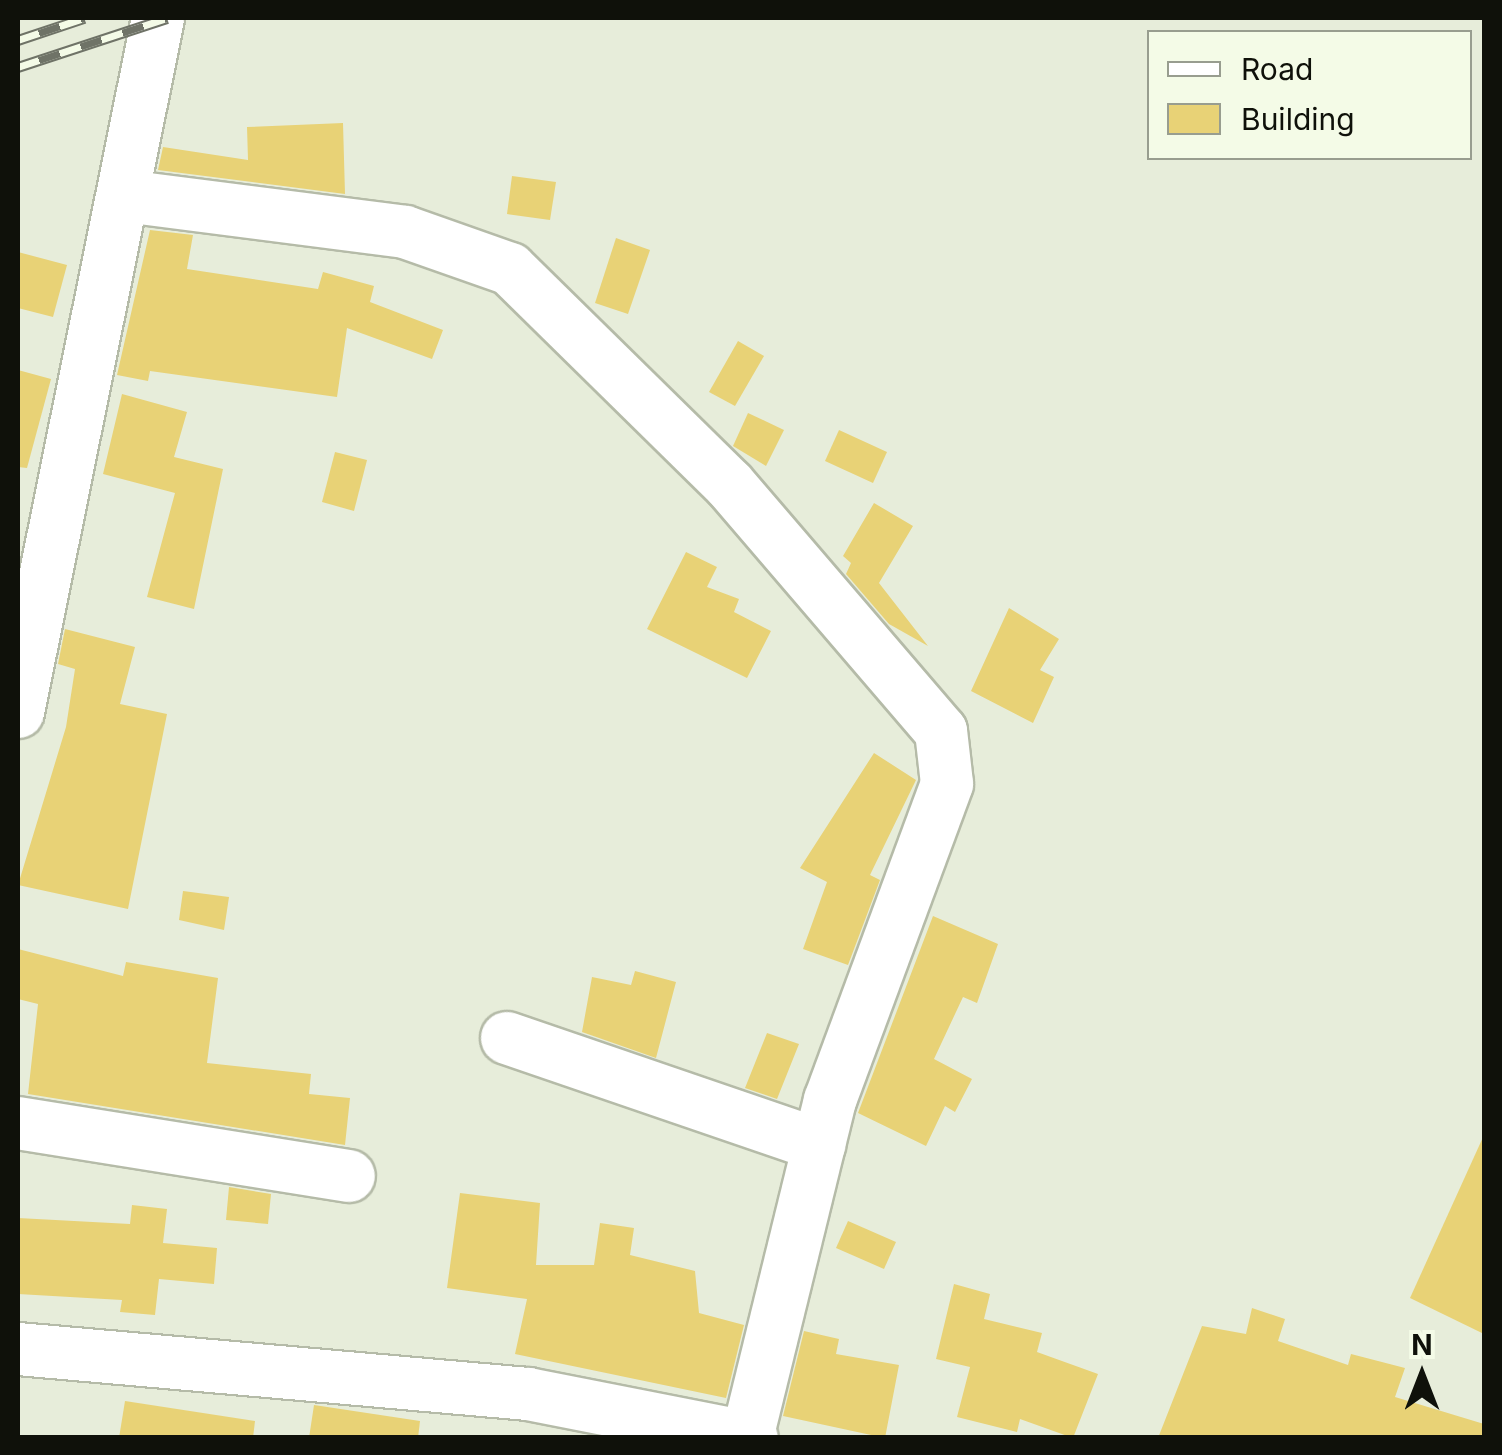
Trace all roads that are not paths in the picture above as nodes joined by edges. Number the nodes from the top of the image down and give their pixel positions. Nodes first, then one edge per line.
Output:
1 (158, 18) edge
2 (125, 196) junction
3 (18, 712) edge
4 (506, 1038) dead end
5 (18, 1122) edge
6 (819, 1144) junction
7 (349, 1176) dead end
8 (18, 1349) edge
9 (678, 1430) edge
10 (750, 1437) edge

1 - 2 street
2 - 3 street
2 - 6 street
4 - 6 street
5 - 7 street
6 - 10 street
8 - 9 street
9 - 10 street

